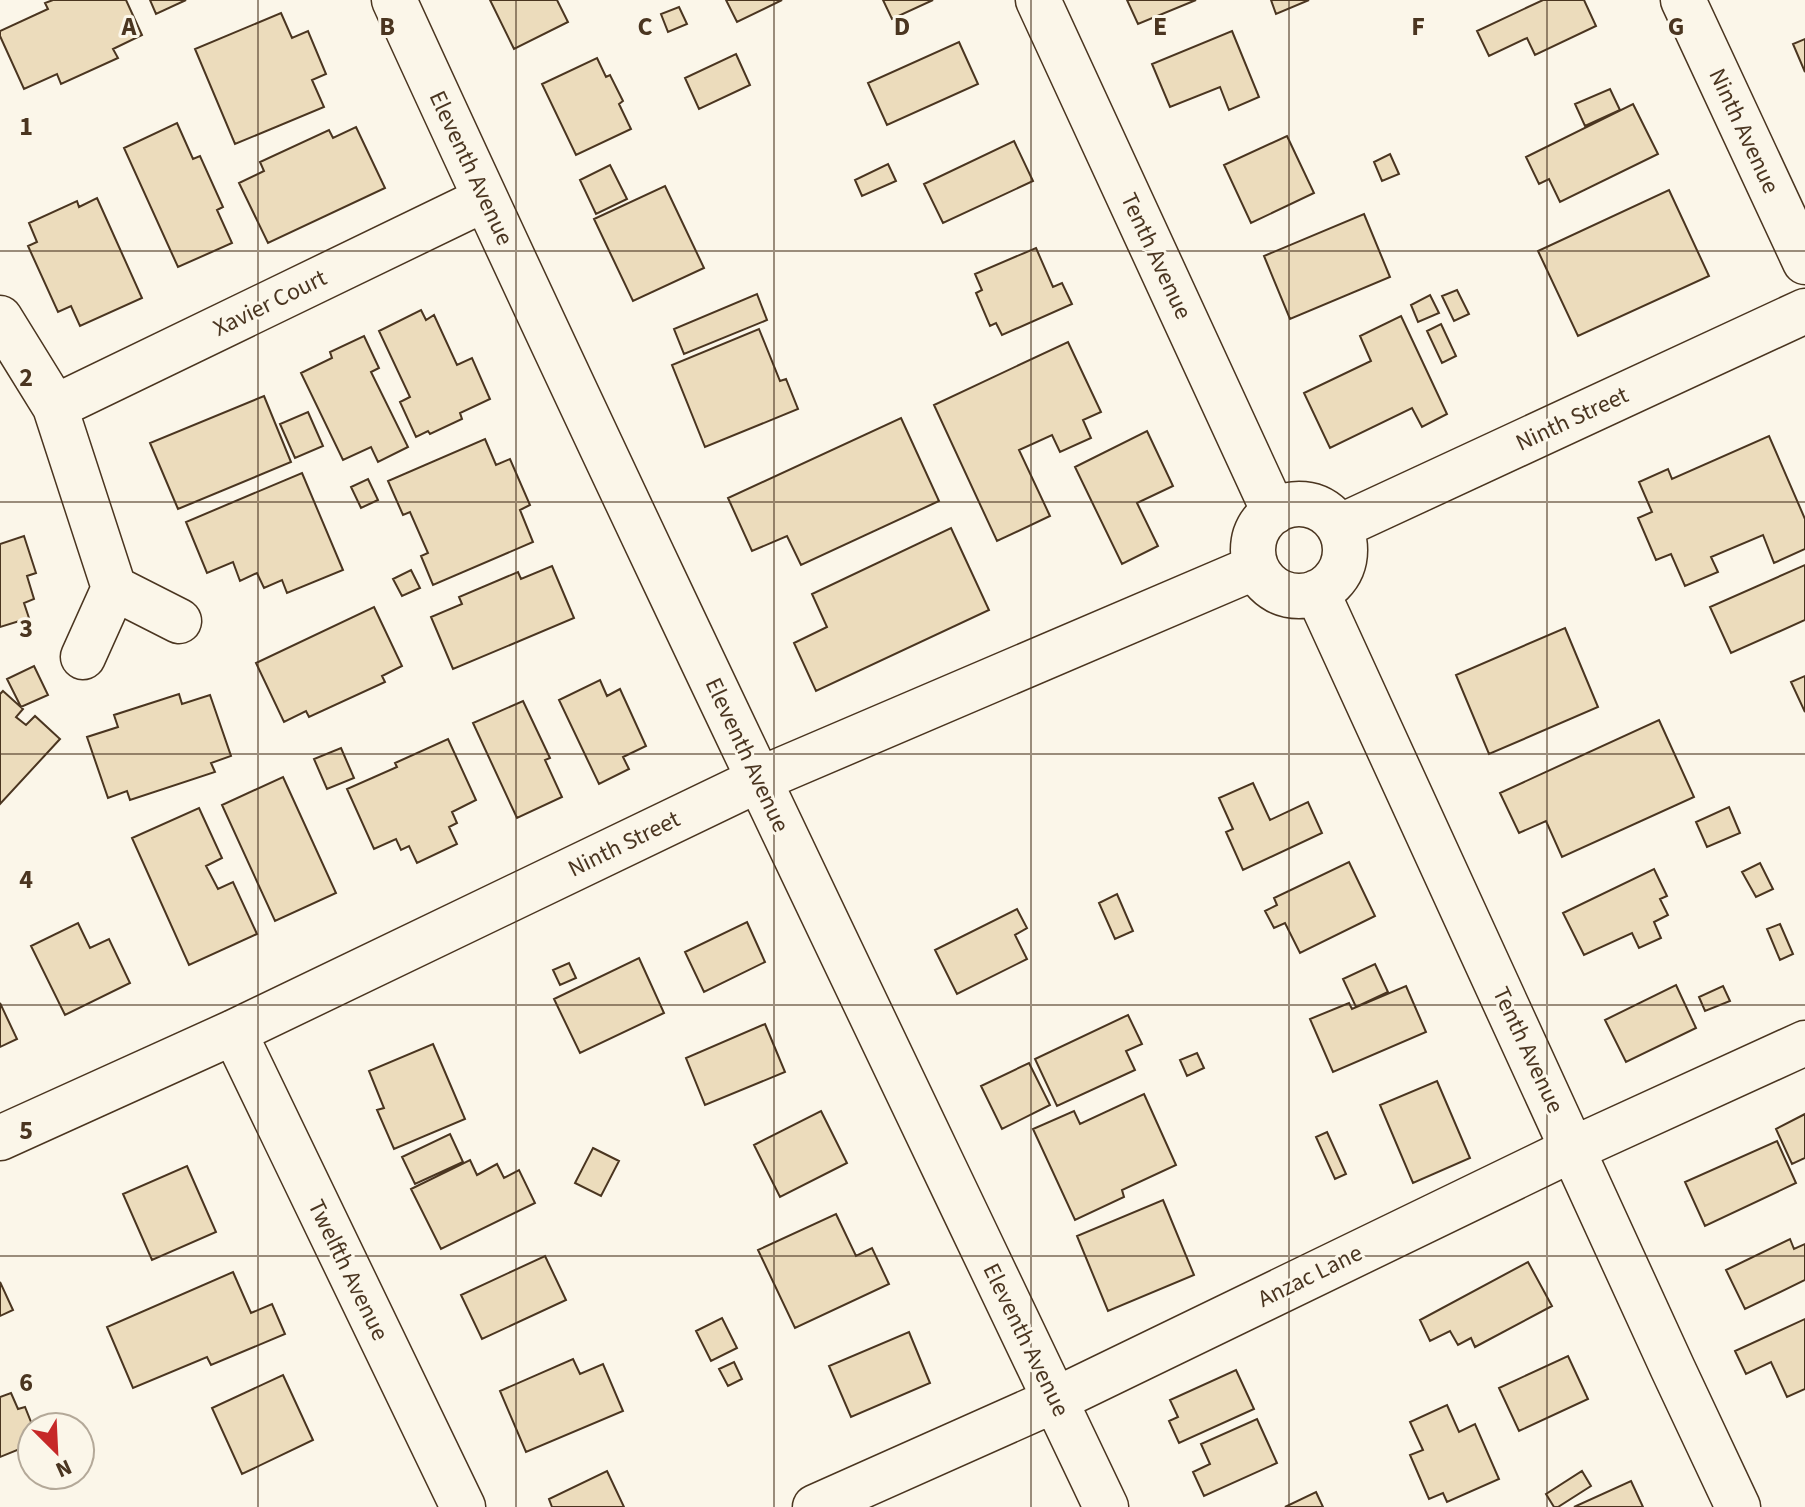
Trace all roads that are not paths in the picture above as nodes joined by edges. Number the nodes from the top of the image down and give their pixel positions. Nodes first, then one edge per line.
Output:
1 (394, 0) edge
2 (1038, 0) edge
3 (1683, 0) edge
4 (485, 199) junction
5 (1805, 262) edge
6 (1805, 311) edge
7 (0, 318) edge
8 (55, 407) junction
9 (1274, 512) junction
10 (1339, 527) junction
11 (1256, 567) junction
12 (114, 588) junction
13 (1317, 592) junction
14 (179, 621) dead end
15 (83, 657) dead end
16 (758, 780) junction
17 (234, 1032) junction
18 (1805, 1043) edge
19 (0, 1138) edge
20 (1573, 1149) junction
21 (1055, 1400) junction
22 (463, 1507) edge
23 (815, 1507) edge
24 (1106, 1507) edge
25 (1738, 1507) edge

1 - 4 street, Eleventh Avenue
2 - 9 street, Tenth Avenue
3 - 5 street, Ninth Avenue
4 - 8 street, Xavier Court
4 - 16 street, Eleventh Avenue
6 - 10 street, Ninth Street
7 - 8 street
8 - 12 street
9 - 10 street
9 - 11 street
10 - 13 street
11 - 13 street
11 - 16 street, Ninth Street
12 - 14 street
12 - 15 street
13 - 20 street, Tenth Avenue
16 - 17 street, Ninth Street
16 - 21 street, Eleventh Avenue
17 - 19 street, Ninth Street
17 - 22 street, Twelfth Avenue
18 - 20 street, Anzac Lane
20 - 21 street, Anzac Lane
20 - 25 street, Tenth Avenue
21 - 23 street, Anzac Lane
21 - 24 street, Eleventh Avenue

